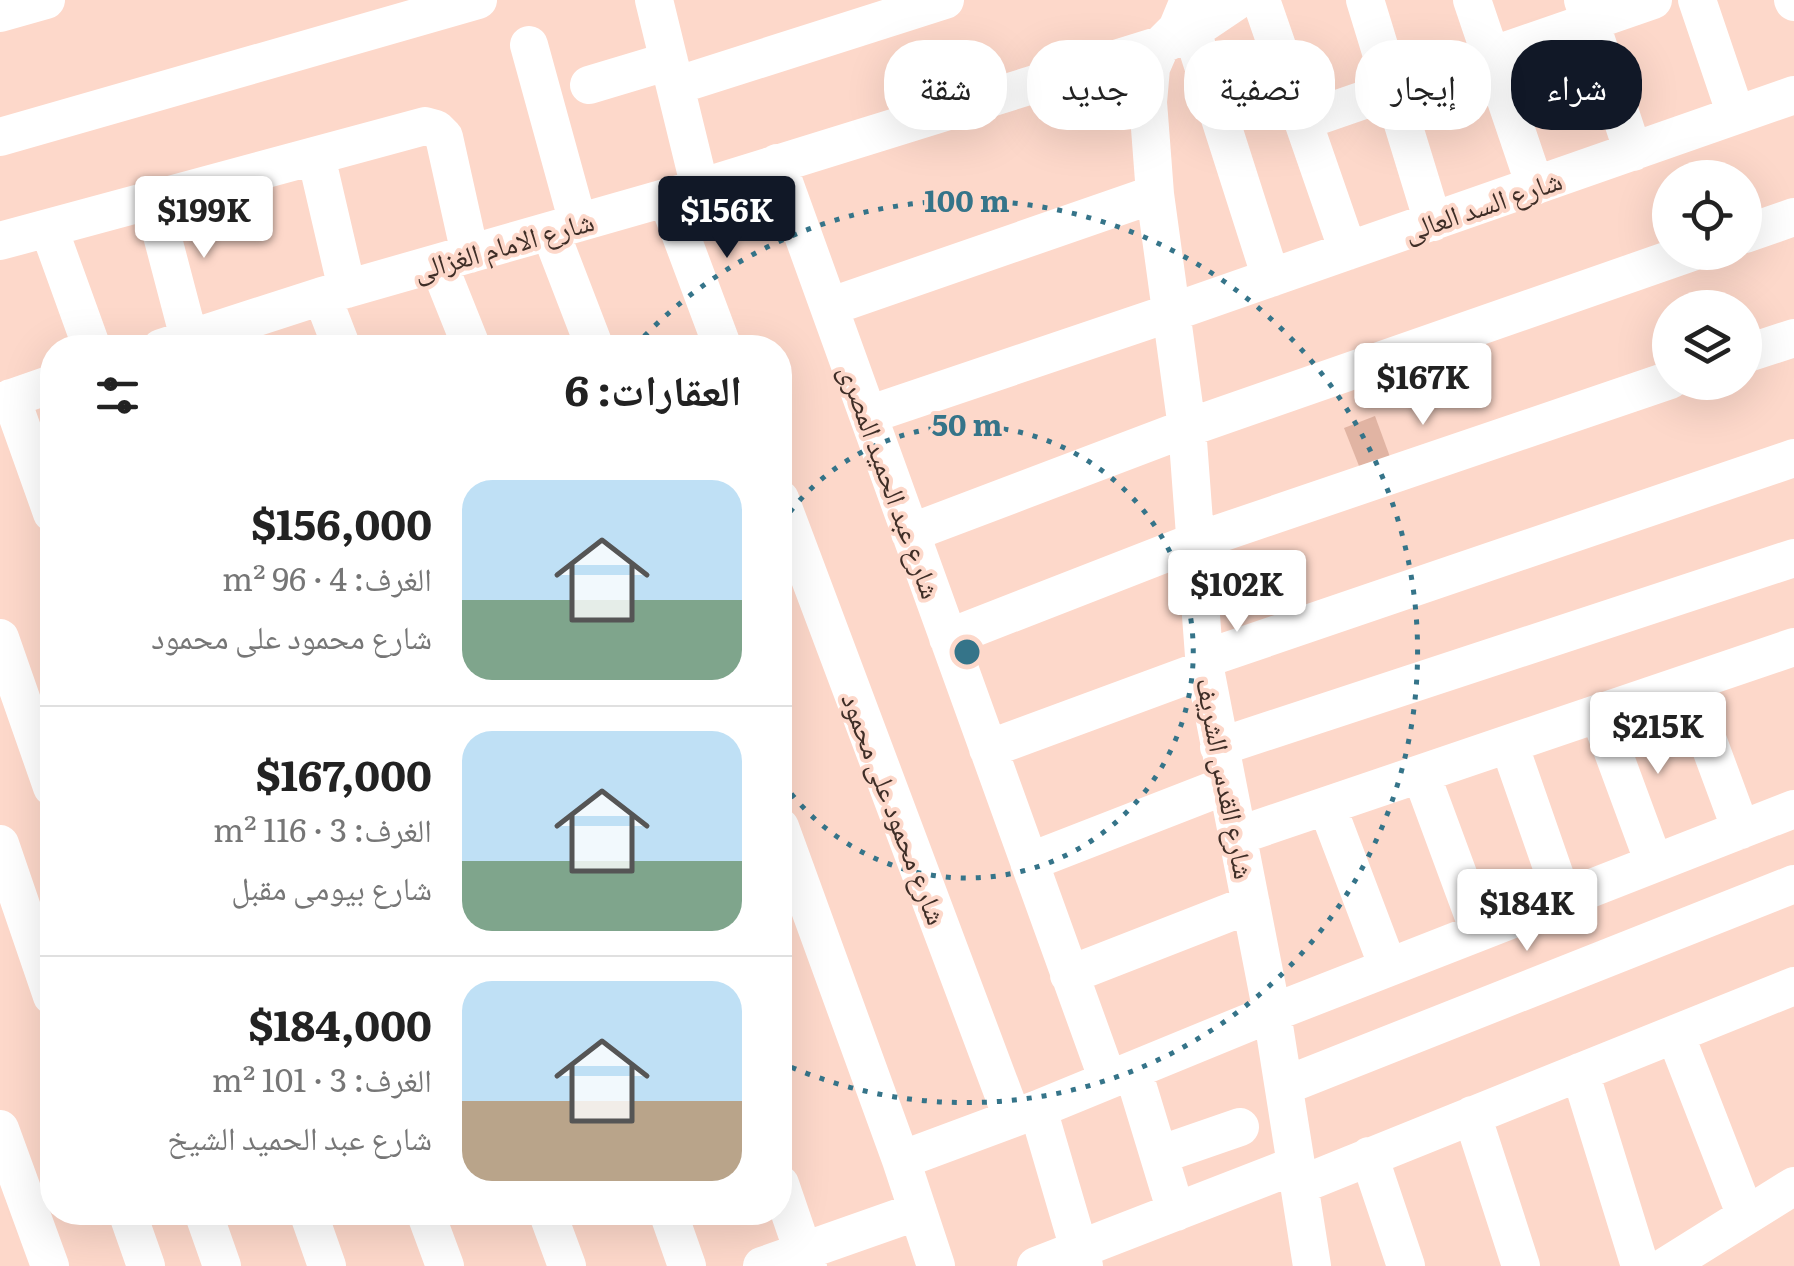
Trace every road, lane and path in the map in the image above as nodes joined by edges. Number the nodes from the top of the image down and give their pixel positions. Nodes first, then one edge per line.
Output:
1 (46, 0) edge
2 (478, 0) edge
3 (654, 0) edge
4 (945, 0) edge
5 (1238, 0) edge
6 (1261, 0) edge
7 (1365, 0) edge
8 (1472, 0) edge
9 (1653, 0) edge
10 (1696, 0) edge
11 (1587, 11) edge
12 (0, 12) edge
13 (1180, 25) edge
14 (1275, 40) edge
15 (1377, 40) edge
16 (1486, 40) edge
17 (529, 46) dead end
18 (1491, 56) joint
19 (672, 73) junction
20 (588, 85) dead end
21 (1794, 95) edge
22 (1736, 116) junction
23 (1306, 130) edge
24 (1405, 130) edge
25 (0, 136) edge
26 (1634, 152) junction
27 (316, 156) junction
28 (777, 163) junction
29 (1535, 186) junction
30 (683, 193) junction
31 (1155, 194) junction
32 (154, 200) junction
33 (1794, 217) edge
34 (1432, 222) junction
35 (564, 227) junction
36 (1762, 228) edge
37 (49, 229) junction
38 (0, 241) edge
39 (1348, 251) junction
40 (454, 258) junction
41 (1652, 266) edge
42 (1271, 278) junction
43 (334, 292) junction
44 (829, 308) junction
45 (1170, 313) junction
46 (87, 335) edge
47 (192, 335) edge
48 (211, 335) edge
49 (340, 335) edge
50 (469, 335) edge
51 (593, 335) edge
52 (720, 335) edge
53 (1794, 338) edge
54 (1762, 348) edge
55 (1652, 386) edge
56 (40, 388) edge
57 (6, 400) edge
58 (868, 415) junction
59 (1187, 428) junction
60 (1794, 458) edge
61 (40, 483) edge
62 (792, 529) edge
63 (910, 533) junction
64 (1197, 541) junction
65 (1794, 558) edge
66 (0, 638) edge
67 (948, 638) junction
68 (1790, 661) edge
69 (1205, 664) junction
70 (1687, 684) junction
71 (1599, 714) junction
72 (1509, 744) junction
73 (1219, 747) junction
74 (988, 749) junction
75 (40, 753) edge
76 (1421, 774) junction
77 (1227, 785) junction
78 (1327, 806) junction
79 (1794, 809) edge
80 (1740, 830) junction
81 (1237, 836) junction
82 (0, 844) edge
83 (1029, 862) junction
84 (1654, 864) junction
85 (1794, 884) edge
86 (792, 892) edge
87 (1564, 899) junction
88 (1251, 904) junction
89 (1479, 931) junction
90 (40, 961) edge
91 (1388, 967) junction
92 (1070, 975) junction
93 (1790, 998) edge
94 (1272, 1013) junction
95 (1675, 1034) junction
96 (1580, 1072) junction
97 (1120, 1076) junction
98 (1284, 1086) junction
99 (1025, 1113) junction
100 (1472, 1115) junction
101 (1240, 1127) dead end
102 (0, 1129) edge
103 (1158, 1155) junction
104 (1369, 1156) junction
105 (901, 1160) junction
106 (1298, 1175) junction
107 (1794, 1186) edge
108 (918, 1211) junction
109 (1176, 1212) junction
110 (1746, 1216) junction
111 (792, 1220) edge
112 (132, 1225) edge
113 (208, 1225) edge
114 (313, 1225) edge
115 (430, 1225) edge
116 (552, 1225) edge
117 (673, 1225) edge
118 (1081, 1257) edge
119 (805, 1259) edge
120 (50, 1266) edge
121 (146, 1266) edge
122 (222, 1266) edge
123 (327, 1266) edge
124 (445, 1266) edge
125 (566, 1266) edge
126 (687, 1266) edge
127 (762, 1266) edge
128 (936, 1266) edge
129 (1036, 1266) edge
130 (1312, 1266) edge
131 (1406, 1266) edge
132 (1521, 1266) edge
133 (1640, 1266) edge
134 (1666, 1266) edge

1 - 12 street
2 - 25 street
3 - 19 street
4 - 19 street
5 - 13 street, شارع الامام الغزالى
6 - 14 street
7 - 15 street
8 - 16 street
9 - 11 street
10 - 22 street
11 - 18 street
11 - 26 street
13 - 28 street, شارع الامام الغزالى
13 - 31 street, شارع القدس الشريف
13 - 42 street
17 - 35 street
18 - 29 street
19 - 20 street
19 - 30 street
21 - 22 street, شارع السد العالى
22 - 26 street, شارع السد العالى
23 - 39 street
24 - 34 street
26 - 29 street, شارع السد العالى
27 - 32 street
27 - 40 street
27 - 43 street
28 - 30 street, شارع الامام الغزالى
28 - 44 street, شارع عبد الحميد المصرى
29 - 34 street, شارع السد العالى
30 - 35 street, شارع الامام الغزالى
30 - 52 street
31 - 44 street
31 - 45 street, شارع القدس الشريف
32 - 37 street
32 - 47 street
33 - 36 street
34 - 39 street, شارع السد العالى
35 - 40 street, شارع الامام الغزالى
35 - 51 street
37 - 38 street
37 - 46 street
39 - 42 street, شارع السد العالى
40 - 43 street, شارع الامام الغزالى
40 - 50 street
41 - 59 street
42 - 45 street, شارع السد العالى
43 - 48 street, شارع الامام الغزالى
43 - 49 street
44 - 58 street, شارع عبد الحميد المصرى
45 - 58 street, شارع السد العالى
45 - 59 street, شارع القدس الشريف
53 - 54 street
55 - 64 street
56 - 57 street
57 - 61 street
58 - 63 street, شارع عبد الحميد المصرى
59 - 63 street
59 - 64 street, شارع القدس الشريف
60 - 69 street
62 - 99 street, شارع محمود على محمود
63 - 67 street, شارع عبد الحميد المصرى
64 - 67 street
64 - 69 street, شارع القدس الشريف
65 - 73 street
66 - 75 street
67 - 74 street, شارع عبد الحميد المصرى
68 - 70 street
69 - 73 street, شارع القدس الشريف
69 - 74 street
70 - 71 street
70 - 80 street
71 - 72 street
71 - 84 street
72 - 76 street
72 - 87 street
73 - 77 street, شارع القدس الشريف
74 - 83 street, شارع عبد الحميد المصرى
76 - 78 street
76 - 89 street
77 - 81 street, شارع القدس الشريف
77 - 83 street
78 - 81 street
78 - 91 street
79 - 80 street
80 - 84 street
81 - 88 street, شارع القدس الشريف
82 - 90 street
83 - 92 street, شارع عبد الحميد المصرى
84 - 87 street
85 - 98 street
86 - 105 street
87 - 89 street
88 - 92 street
88 - 94 street, شارع القدس الشريف
89 - 91 street
91 - 94 street
92 - 97 street, شارع عبد الحميد المصرى
93 - 95 street
94 - 97 street
94 - 98 street, شارع القدس الشريف
95 - 96 street
95 - 110 street
96 - 100 street
96 - 133 street
97 - 99 street
97 - 103 street, شارع عبد الحميد المصرى
98 - 106 street, شارع القدس الشريف
99 - 105 street
99 - 118 street, شارع محمود على محمود
100 - 104 street
100 - 132 street
101 - 103 street
102 - 120 street
103 - 109 street, شارع عبد الحميد المصرى
104 - 106 street
104 - 131 street
105 - 108 street
106 - 109 street
106 - 130 street, شارع القدس الشريف
107 - 110 street
108 - 119 street
108 - 128 street
109 - 118 street
110 - 134 street
111 - 119 street
112 - 121 street
113 - 122 street
114 - 123 street
115 - 124 street
116 - 125 street
117 - 126 street
118 - 129 street
119 - 127 street

